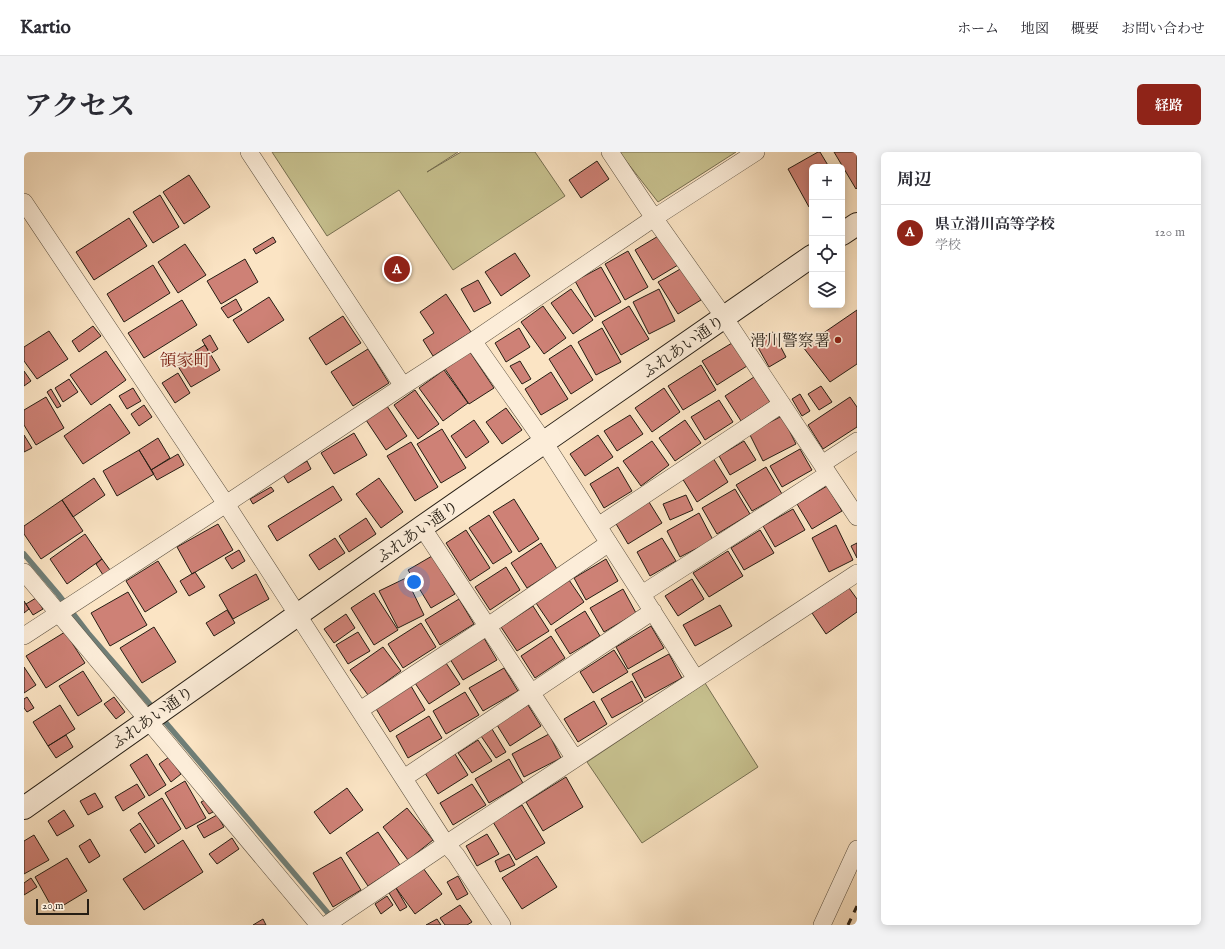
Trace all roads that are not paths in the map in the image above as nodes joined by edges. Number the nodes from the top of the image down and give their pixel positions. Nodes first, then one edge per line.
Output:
1 (250, 152) edge
2 (610, 152) edge
3 (756, 152) edge
4 (24, 202) edge
5 (654, 218) junction
6 (857, 224) edge
7 (845, 232) edge
8 (809, 258) edge
9 (724, 317) junction
10 (474, 341) junction
11 (403, 386) junction
12 (782, 404) junction
13 (544, 442) junction
14 (857, 442) edge
15 (825, 469) junction
16 (226, 504) junction
17 (857, 517) edge
18 (598, 526) junction
19 (422, 527) junction
20 (609, 543) junction
21 (24, 572) edge
22 (857, 573) edge
23 (642, 594) junction
24 (653, 611) junction
25 (59, 613) junction
26 (298, 614) junction
27 (488, 626) junction
28 (24, 636) edge
29 (696, 679) junction
30 (531, 692) junction
31 (360, 710) junction
32 (148, 721) junction
33 (575, 759) junction
34 (404, 778) junction
35 (24, 808) edge
36 (446, 844) junction
37 (857, 849) edge
38 (319, 925) edge
39 (326, 925) edge
40 (502, 925) edge
41 (822, 925) edge

1 - 11 street
2 - 5 street
3 - 5 street
4 - 16 street
5 - 9 street
5 - 10 street
6 - 7 street
8 - 9 street, ふれあい通り
9 - 12 street
9 - 13 street, ふれあい通り
10 - 11 street
10 - 13 street
11 - 16 street
12 - 15 street
12 - 18 street
13 - 18 street
13 - 19 street, ふれあい通り
14 - 15 street
15 - 17 street
15 - 23 street
16 - 25 street
16 - 26 street
18 - 20 street
19 - 26 street, ふれあい通り
19 - 27 street
20 - 23 street
20 - 27 street
21 - 25 street
22 - 29 street
23 - 24 street
24 - 29 street
24 - 30 street
25 - 28 street
25 - 32 street
26 - 31 street
26 - 32 street, ふれあい通り
27 - 30 street
27 - 31 street
29 - 33 street
30 - 33 street
30 - 34 street
31 - 34 street
32 - 35 street, ふれあい通り
32 - 38 street
33 - 36 street
34 - 36 street
36 - 39 street
36 - 40 street
37 - 41 street

